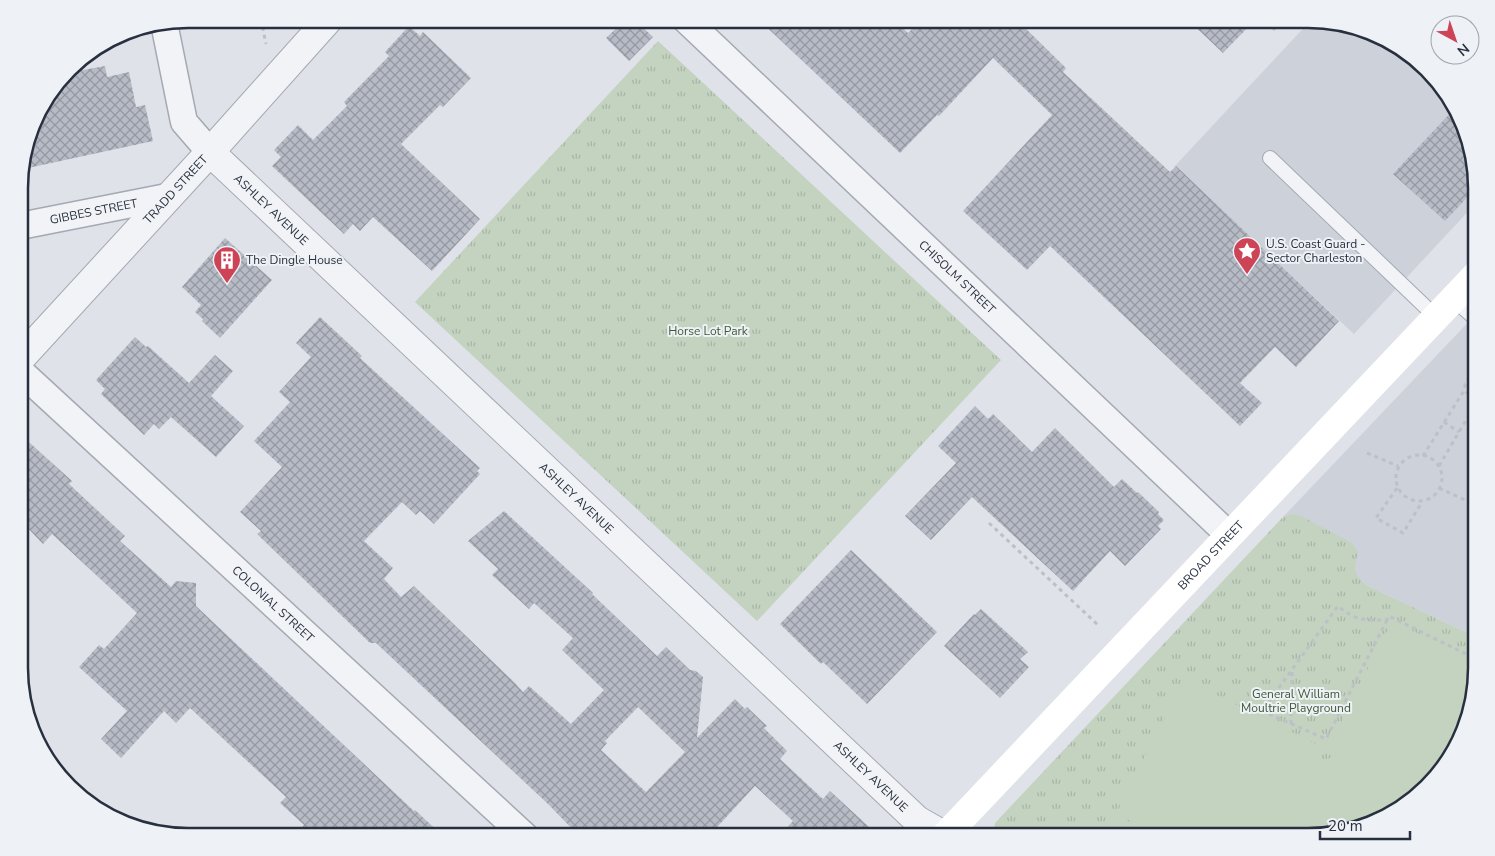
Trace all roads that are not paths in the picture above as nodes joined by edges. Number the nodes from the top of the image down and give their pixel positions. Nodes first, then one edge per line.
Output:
1 (321, 28) edge
2 (694, 28) edge
3 (165, 30) edge
4 (210, 152) junction
5 (1270, 158) dead end
6 (167, 197) junction
7 (28, 224) edge
8 (1467, 285) edge
9 (1445, 308) junction
10 (1467, 316) edge
11 (28, 350) edge
12 (28, 379) edge
13 (1229, 535) junction
14 (516, 828) edge
15 (931, 828) edge
16 (954, 828) edge

1 - 4 street, TRADD STREET
2 - 13 street, CHISOLM STREET
3 - 4 street
4 - 6 street, TRADD STREET
4 - 15 street, ASHLEY AVENUE
5 - 9 lane
6 - 7 street, GIBBES STREET
6 - 11 street, TRADD STREET
8 - 9 main road, BROAD STREET
9 - 10 lane
9 - 13 main road, BROAD STREET
12 - 14 street, COLONIAL STREET
13 - 16 main road, BROAD STREET

